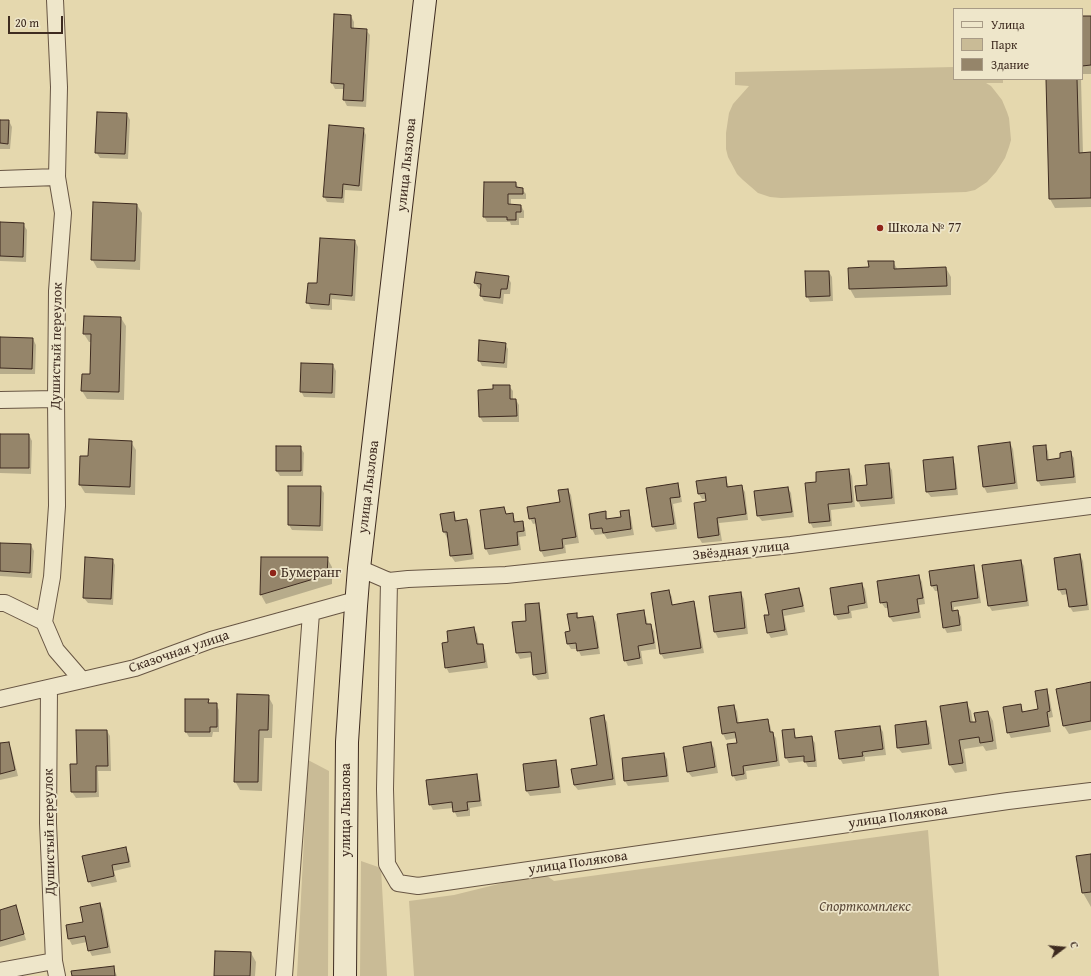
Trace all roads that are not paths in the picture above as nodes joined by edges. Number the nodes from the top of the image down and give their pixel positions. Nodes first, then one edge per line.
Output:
1 (55, 0) edge
2 (425, 0) edge
3 (58, 177) junction
4 (0, 179) edge
5 (56, 399) junction
6 (0, 400) edge
7 (1091, 506) edge
8 (359, 568) junction
9 (389, 581) junction
10 (356, 600) junction
11 (0, 603) edge
12 (311, 613) junction
13 (44, 622) junction
14 (82, 680) junction
15 (49, 688) junction
16 (0, 699) edge
17 (1091, 791) edge
18 (55, 969) edge
19 (0, 971) edge
20 (284, 976) edge
21 (345, 976) edge

1 - 3 street, Душистый переулок
2 - 8 main road, улица Лызлова
3 - 4 street
3 - 5 street, Душистый переулок
5 - 6 street
5 - 13 street, Душистый переулок
7 - 9 street, Звёздная улица
8 - 9 street
8 - 10 main road, улица Лызлова
9 - 17 street, улица Полякова
10 - 12 street, Сказочная улица
10 - 21 main road, улица Лызлова
11 - 13 street
12 - 14 street, Сказочная улица
12 - 20 street
13 - 14 street
14 - 15 street, Сказочная улица
15 - 16 street, Сказочная улица
15 - 18 street, Душистый переулок
18 - 19 street

